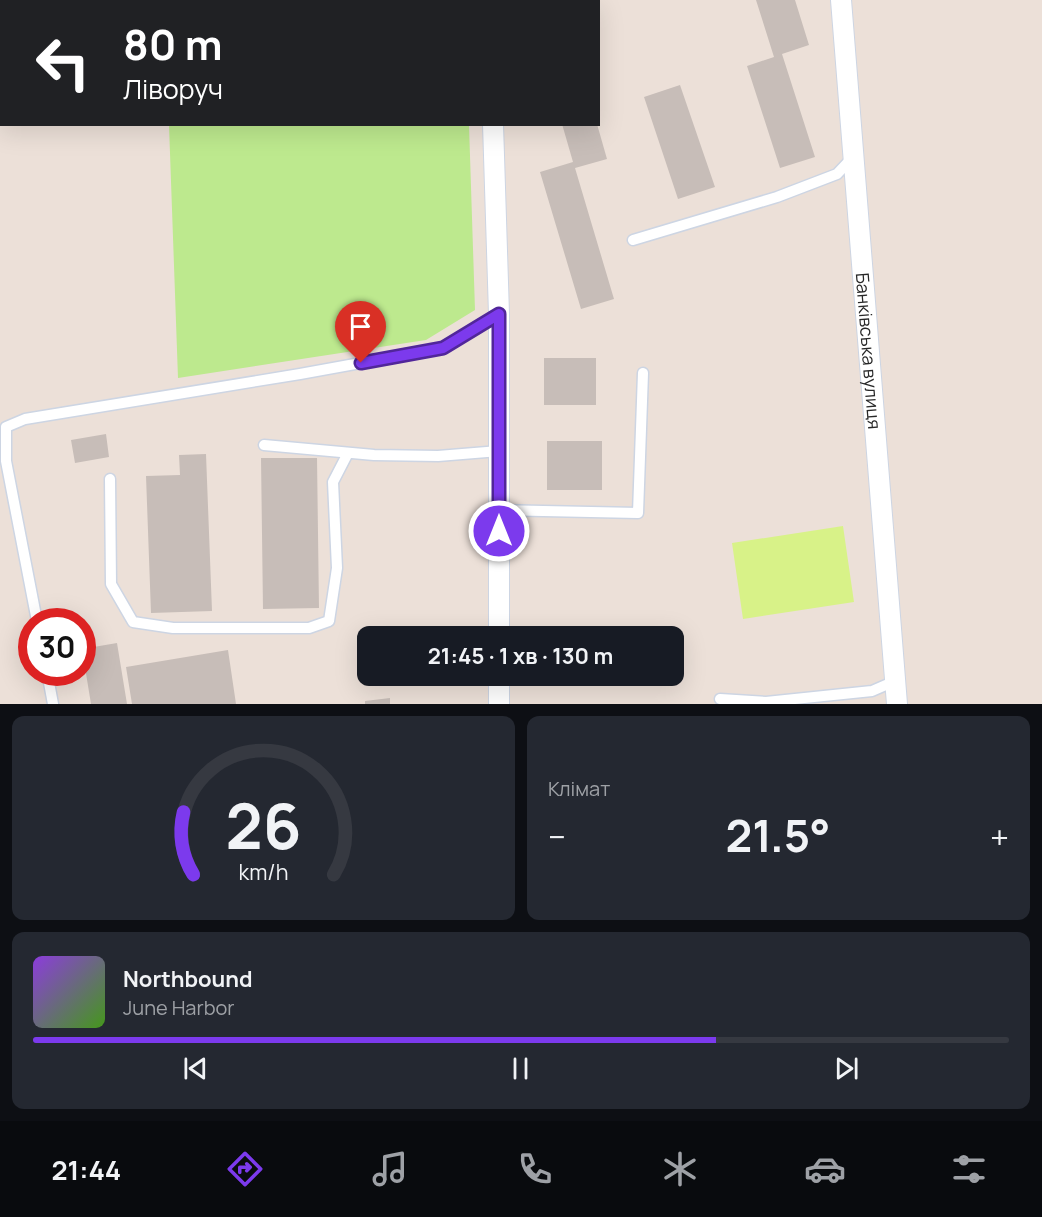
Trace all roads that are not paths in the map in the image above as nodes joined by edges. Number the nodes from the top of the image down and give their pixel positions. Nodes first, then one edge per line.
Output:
1 (841, 0) edge
2 (493, 126) edge
3 (854, 156) junction
4 (633, 240) dead end
5 (499, 314) junction
6 (643, 373) dead end
7 (3, 427) edge
8 (264, 445) dead end
9 (499, 451) junction
10 (348, 453) junction
11 (110, 479) dead end
12 (499, 510) junction
13 (34, 608) edge
14 (499, 626) edge
15 (895, 681) junction
16 (50, 686) edge
17 (499, 686) edge
18 (720, 699) dead end
19 (53, 704) edge
20 (499, 704) edge
21 (897, 704) edge

1 - 3 street, Банківська вулиця
2 - 5 street
3 - 4 lane
3 - 15 street, Банківська вулиця
5 - 7 lane
5 - 9 street
6 - 12 lane
7 - 13 lane
8 - 10 lane
9 - 10 lane
9 - 12 street
10 - 11 lane
12 - 14 street
15 - 18 lane
15 - 21 street, Банківська вулиця
16 - 19 lane
17 - 20 street

